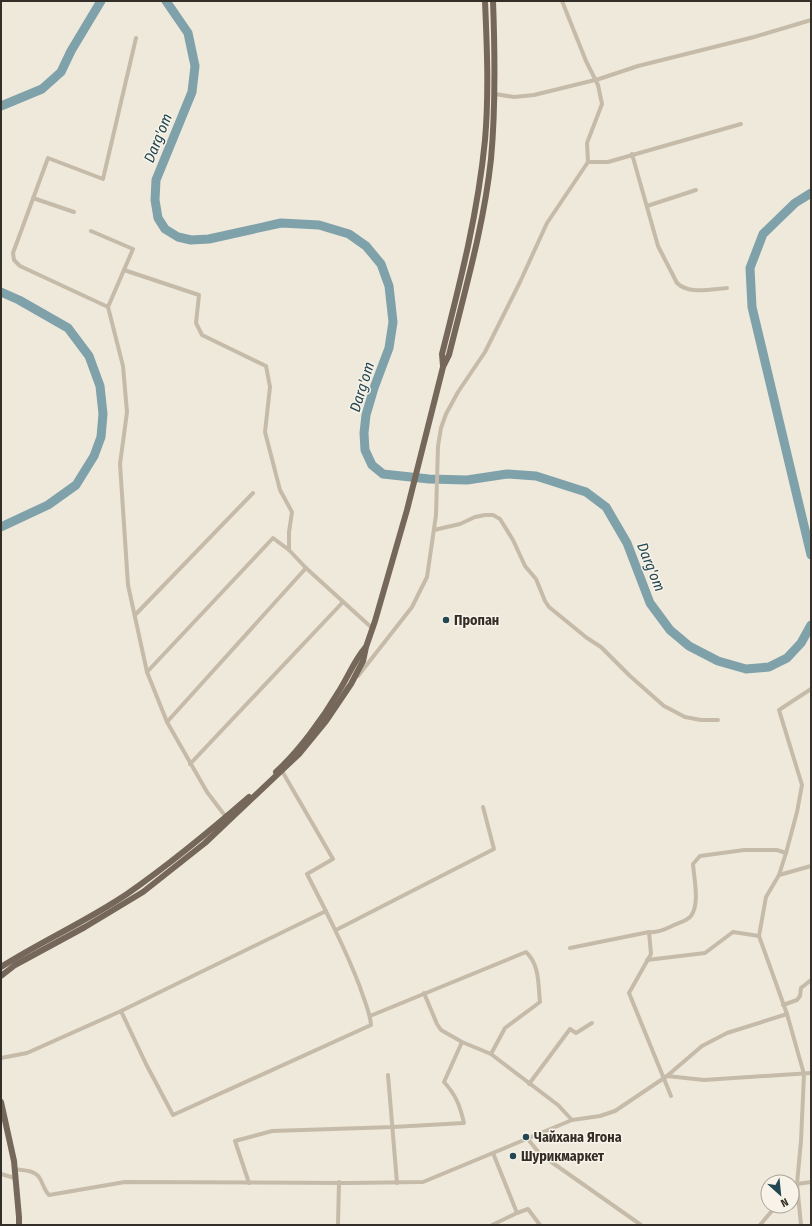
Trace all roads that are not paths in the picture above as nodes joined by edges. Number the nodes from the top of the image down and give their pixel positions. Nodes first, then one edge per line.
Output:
1 (485, 1) edge
2 (493, 1) edge
3 (562, 1) edge
4 (811, 20) edge
5 (136, 38) dead end
6 (595, 79) junction
7 (495, 94) junction
8 (741, 124) dead end
9 (632, 154) junction
10 (588, 162) junction
11 (696, 190) dead end
12 (33, 198) junction
13 (647, 206) junction
14 (74, 212) dead end
15 (91, 231) dead end
16 (124, 270) junction
17 (727, 288) dead end
18 (108, 307) junction
19 (443, 367) junction
20 (252, 493) dead end
21 (434, 530) junction
22 (289, 550) junction
23 (306, 568) junction
24 (343, 602) junction
25 (134, 615) junction
26 (372, 628) junction
27 (366, 647) junction
28 (147, 672) junction
29 (351, 684) junction
30 (811, 689) edge
31 (718, 720) dead end
32 (167, 722) junction
33 (190, 764) junction
34 (282, 771) junction
35 (483, 807) dead end
36 (226, 817) junction
37 (786, 853) junction
38 (811, 866) edge
39 (779, 875) junction
40 (126, 894) junction
41 (130, 900) junction
42 (326, 911) junction
43 (336, 930) junction
44 (649, 932) junction
45 (759, 936) junction
46 (570, 948) dead end
47 (647, 960) junction
48 (1, 967) edge
49 (1, 976) edge
50 (811, 980) edge
51 (424, 993) junction
52 (783, 1004) junction
53 (121, 1011) junction
54 (787, 1014) junction
55 (370, 1016) junction
56 (592, 1023) dead end
57 (462, 1042) junction
58 (491, 1054) junction
59 (1, 1058) edge
60 (811, 1073) edge
61 (804, 1074) junction
62 (388, 1075) dead end
63 (665, 1076) junction
64 (529, 1084) junction
65 (671, 1096) dead end
66 (1, 1102) edge
67 (572, 1120) junction
68 (393, 1127) junction
69 (527, 1138) junction
70 (493, 1153) junction
71 (14, 1168) junction
72 (1, 1174) edge
73 (798, 1174) edge
74 (15, 1178) junction
75 (339, 1182) junction
76 (811, 1182) edge
77 (249, 1183) junction
78 (397, 1183) junction
79 (800, 1184) edge
80 (517, 1213) junction
81 (769, 1214) edge
82 (800, 1214) edge
83 (19, 1225) edge
84 (338, 1225) edge
85 (492, 1225) edge
86 (540, 1225) edge
87 (641, 1225) edge
88 (760, 1225) edge
89 (801, 1225) edge

1 - 19 main road
2 - 7 main road
3 - 6 street
4 - 6 street
5 - 12 street
6 - 7 street
6 - 10 street
7 - 19 main road
8 - 9 street
9 - 10 street
9 - 13 street
10 - 21 street
11 - 13 street
12 - 14 street
12 - 18 street
13 - 17 street
15 - 16 street
16 - 18 street
16 - 22 street
18 - 25 street
19 - 26 main road
20 - 25 street
21 - 29 street
21 - 31 street
22 - 23 street
22 - 28 street
23 - 24 street
23 - 32 street
24 - 26 street
24 - 33 street
25 - 28 street
26 - 27 main road
27 - 29 main road
27 - 36 main road
28 - 32 street
29 - 34 main road
30 - 37 street
32 - 33 street
33 - 36 street
34 - 41 main road
34 - 42 street
35 - 43 street
36 - 40 main road
37 - 39 street
37 - 44 street
38 - 39 street
39 - 45 street
40 - 41 main road
40 - 48 main road
41 - 49 main road
42 - 43 street
42 - 53 street
43 - 55 street
44 - 46 street
44 - 47 street
45 - 47 street
45 - 52 street
47 - 63 street
50 - 52 street
51 - 55 street
51 - 57 street
51 - 58 street
52 - 54 street
53 - 55 street
53 - 59 street
54 - 61 street
54 - 63 street
56 - 64 street
57 - 58 street
57 - 68 street
58 - 64 street
60 - 61 street
61 - 63 street
61 - 73 street
62 - 68 street
63 - 65 street
63 - 67 street
64 - 67 street
66 - 71 main road
67 - 69 street
68 - 77 street
68 - 78 street
69 - 70 street
69 - 87 street
70 - 78 street
70 - 80 street
71 - 74 main road
71 - 77 street
72 - 74 street
74 - 83 main road
75 - 77 street
75 - 78 street
75 - 84 street
76 - 79 street
80 - 85 street
80 - 86 street
81 - 88 street
82 - 89 street

